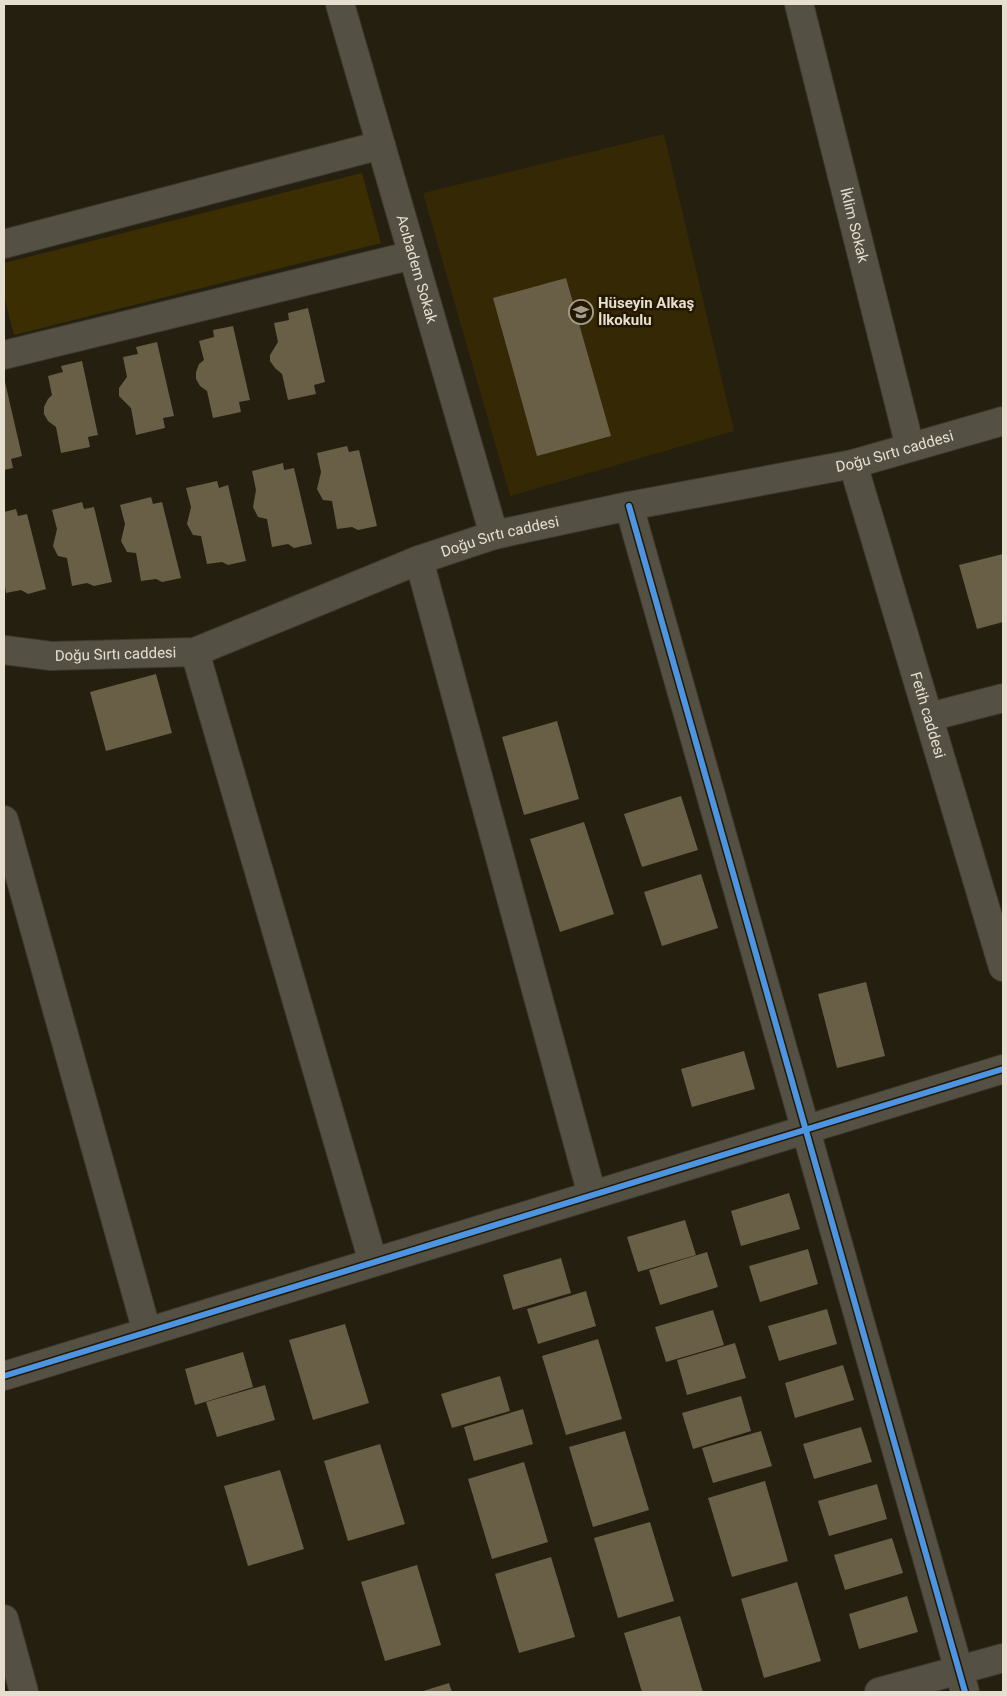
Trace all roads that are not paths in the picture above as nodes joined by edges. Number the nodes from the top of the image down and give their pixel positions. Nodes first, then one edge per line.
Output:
1 (340, 4) edge
2 (799, 4) edge
3 (381, 146) junction
4 (4, 244) edge
5 (412, 255) junction
6 (4, 355) edge
7 (1003, 421) edge
8 (910, 447) junction
9 (853, 464) junction
10 (629, 506) junction
11 (494, 535) junction
12 (419, 560) junction
13 (4, 650) edge
14 (196, 652) junction
15 (1003, 698) edge
16 (929, 717) junction
17 (4, 820) edge
18 (1003, 967) edge
19 (1003, 1068) edge
20 (807, 1129) junction
21 (592, 1195) junction
22 (373, 1262) junction
23 (147, 1332) junction
24 (4, 1376) edge
25 (4, 1619) edge
26 (1003, 1658) edge
27 (962, 1681) edge
28 (24, 1692) edge
29 (879, 1692) edge

1 - 3 street, Acıbadem Sokak
2 - 8 street, İklim Sokak
3 - 4 street
3 - 5 street, Acıbadem Sokak
5 - 6 street
5 - 11 street, Acıbadem Sokak
7 - 8 street, Doğu Sırtı caddesi
8 - 9 street, Doğu Sırtı caddesi
9 - 10 street, Doğu Sırtı caddesi
9 - 16 street, Fetih caddesi
10 - 11 street, Doğu Sırtı caddesi
10 - 20 street
11 - 12 street, Doğu Sırtı caddesi
12 - 14 street, Doğu Sırtı caddesi
12 - 21 street
13 - 14 street, Doğu Sırtı caddesi
14 - 22 street
15 - 16 street
16 - 18 street, Fetih caddesi
17 - 23 street
19 - 20 street
20 - 21 street
20 - 27 street
21 - 22 street
22 - 23 street
23 - 24 street
25 - 28 street
26 - 27 street
27 - 29 street

